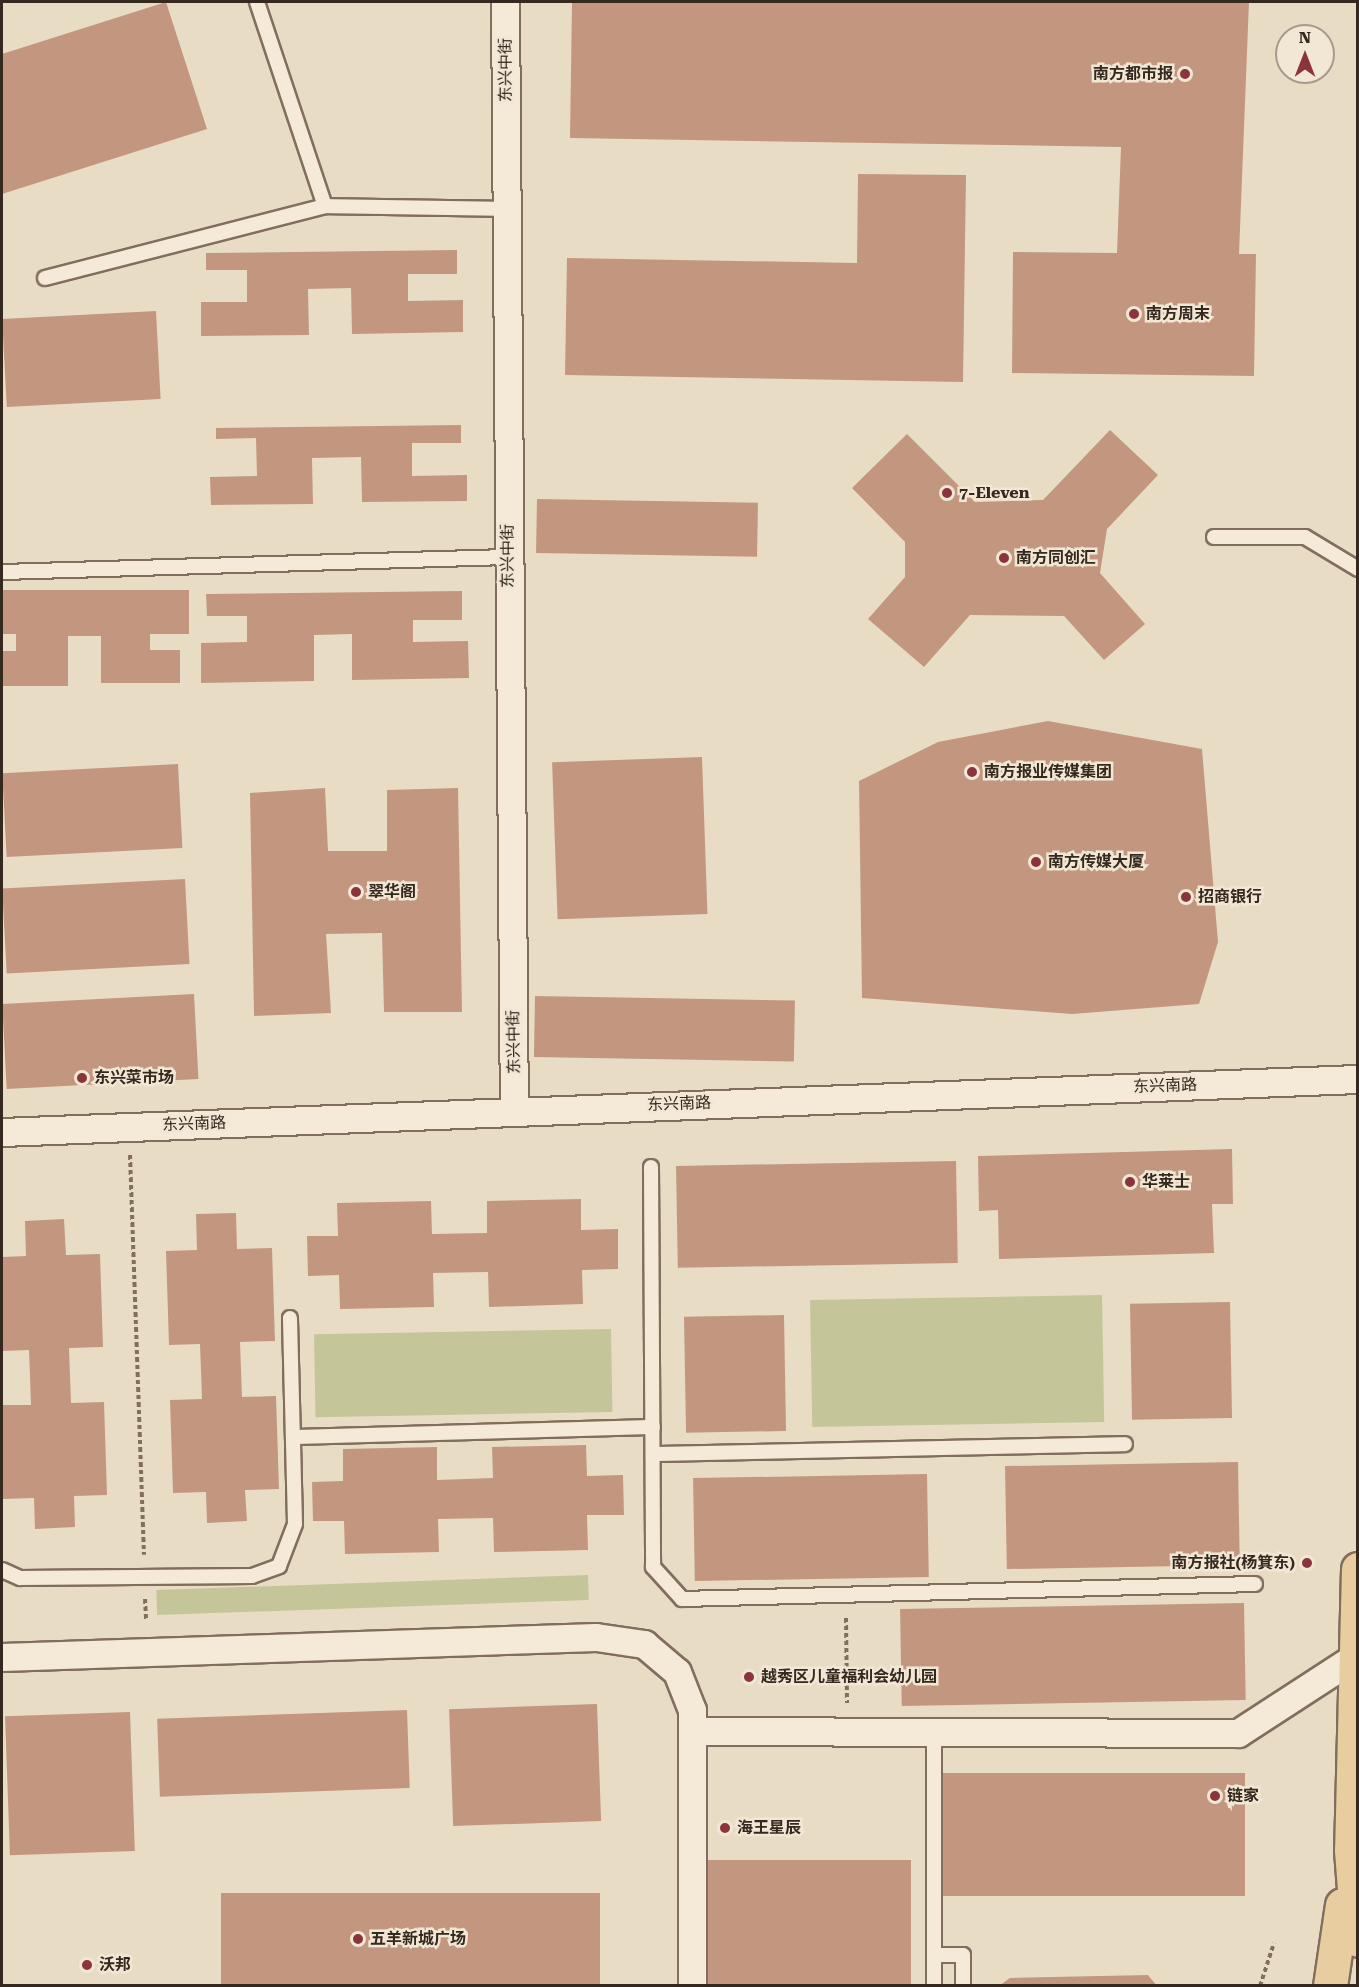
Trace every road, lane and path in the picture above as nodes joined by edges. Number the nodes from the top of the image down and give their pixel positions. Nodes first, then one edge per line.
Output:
1 (257, 2) edge
2 (505, 2) edge
3 (325, 206) junction
4 (506, 209) junction
5 (45, 278) dead end
6 (1214, 537) dead end
7 (508, 557) junction
8 (1358, 569) edge
9 (2, 572) edge
10 (1358, 1079) edge
11 (514, 1111) junction
12 (2, 1132) edge
13 (651, 1167) dead end
14 (130, 1186) dead end
15 (291, 1318) dead end
16 (653, 1427) junction
17 (294, 1437) junction
18 (1125, 1444) dead end
19 (653, 1454) junction
20 (1358, 1569) edge
21 (2, 1570) edge
22 (145, 1575) junction
23 (1255, 1584) dead end
24 (846, 1595) junction
25 (146, 1619) dead end
26 (1355, 1657) junction
27 (2, 1658) edge
28 (694, 1731) junction
29 (848, 1731) junction
30 (934, 1731) junction
31 (1354, 1859) edge
32 (1358, 1940) edge
33 (1274, 1943) dead end
34 (934, 1955) junction
35 (692, 1986) edge
36 (934, 1986) edge
37 (963, 1986) edge
38 (1260, 1986) edge
39 (1330, 1986) edge

1 - 3 lane
2 - 4 street, 东兴中街
3 - 4 lane
3 - 5 lane
4 - 7 street, 东兴中街
6 - 8 lane
7 - 9 lane
7 - 11 street, 东兴中街
10 - 11 street, 东兴南路
11 - 12 street, 东兴南路
13 - 16 lane
14 - 22 path
15 - 17 lane
16 - 17 lane
16 - 19 lane
17 - 22 lane
18 - 19 lane
19 - 24 lane
20 - 26 main road
21 - 22 lane
22 - 25 path
23 - 24 lane
24 - 29 path
26 - 30 street
26 - 31 main road
27 - 28 street
28 - 29 street
28 - 35 street
29 - 30 street
30 - 34 lane
31 - 32 main road
31 - 39 main road
33 - 38 path
34 - 36 lane
34 - 37 lane

